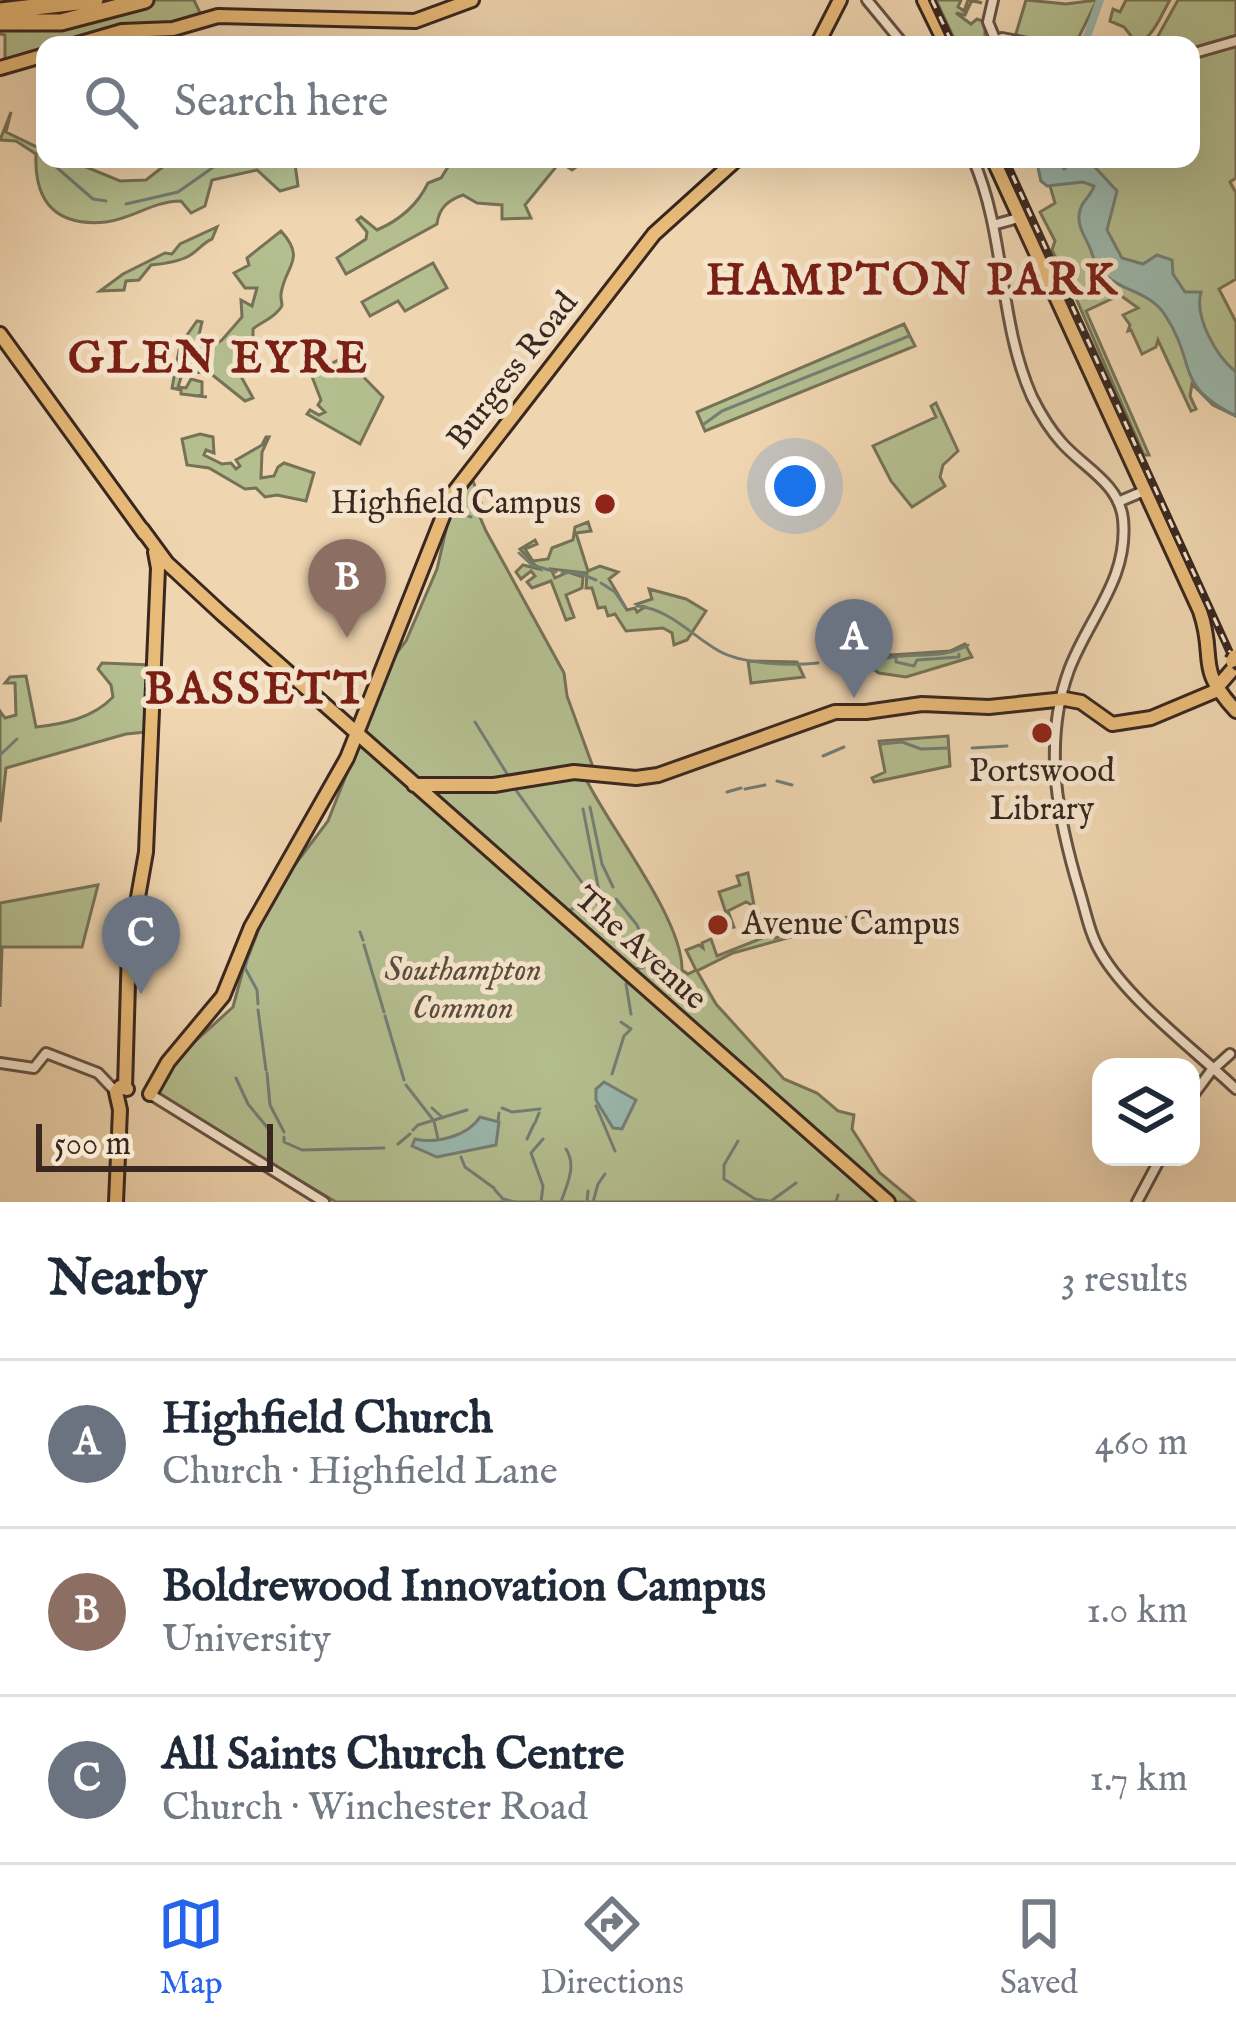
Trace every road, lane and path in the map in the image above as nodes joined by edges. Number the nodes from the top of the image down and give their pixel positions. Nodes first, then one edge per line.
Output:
1 (28, 0) edge
2 (95, 0) edge
3 (145, 0) edge
4 (472, 0) edge
5 (840, 0) edge
6 (868, 0) edge
7 (924, 0) edge
8 (993, 0) edge
9 (0, 7) edge
10 (0, 22) edge
11 (107, 36) edge
12 (822, 36) edge
13 (897, 36) edge
14 (940, 36) edge
15 (990, 36) edge
16 (1236, 41) edge
17 (1200, 51) edge
18 (36, 58) edge
19 (0, 68) edge
20 (727, 168) edge
21 (977, 168) edge
22 (997, 168) edge
23 (1018, 218) junction
24 (992, 225) junction
25 (0, 334) edge
26 (1144, 491) junction
27 (1118, 502) junction
28 (163, 566) junction
29 (1222, 673) edge
30 (1053, 701) junction
31 (1233, 706) edge
32 (359, 741) junction
33 (414, 785) junction
34 (1233, 1053) edge
35 (0, 1063) edge
36 (1214, 1068) junction
37 (1200, 1086) edge
38 (1236, 1089) edge
39 (121, 1091) junction
40 (150, 1094) junction
41 (1156, 1166) edge
42 (116, 1202) edge
43 (325, 1202) edge
44 (888, 1202) edge
45 (1137, 1202) edge

1 - 9 highway
2 - 9 highway
3 - 10 highway
4 - 11 main road
5 - 12 main road
6 - 13 street
7 - 14 main road
8 - 15 street
16 - 17 street
18 - 19 main road
20 - 32 main road, Burgess Road
21 - 24 street
22 - 23 main road
23 - 24 street
23 - 26 main road
24 - 27 street
25 - 28 main road
26 - 27 street
26 - 29 main road
27 - 30 street
28 - 32 main road, The Avenue
28 - 39 main road
29 - 30 main road
29 - 31 main road
30 - 33 main road
30 - 36 street
32 - 33 main road, The Avenue
32 - 40 main road, Burgess Road
33 - 44 main road, The Avenue
34 - 36 street
35 - 39 street
36 - 37 street
36 - 38 street
39 - 40 main road
39 - 42 main road
40 - 43 street
41 - 45 street

